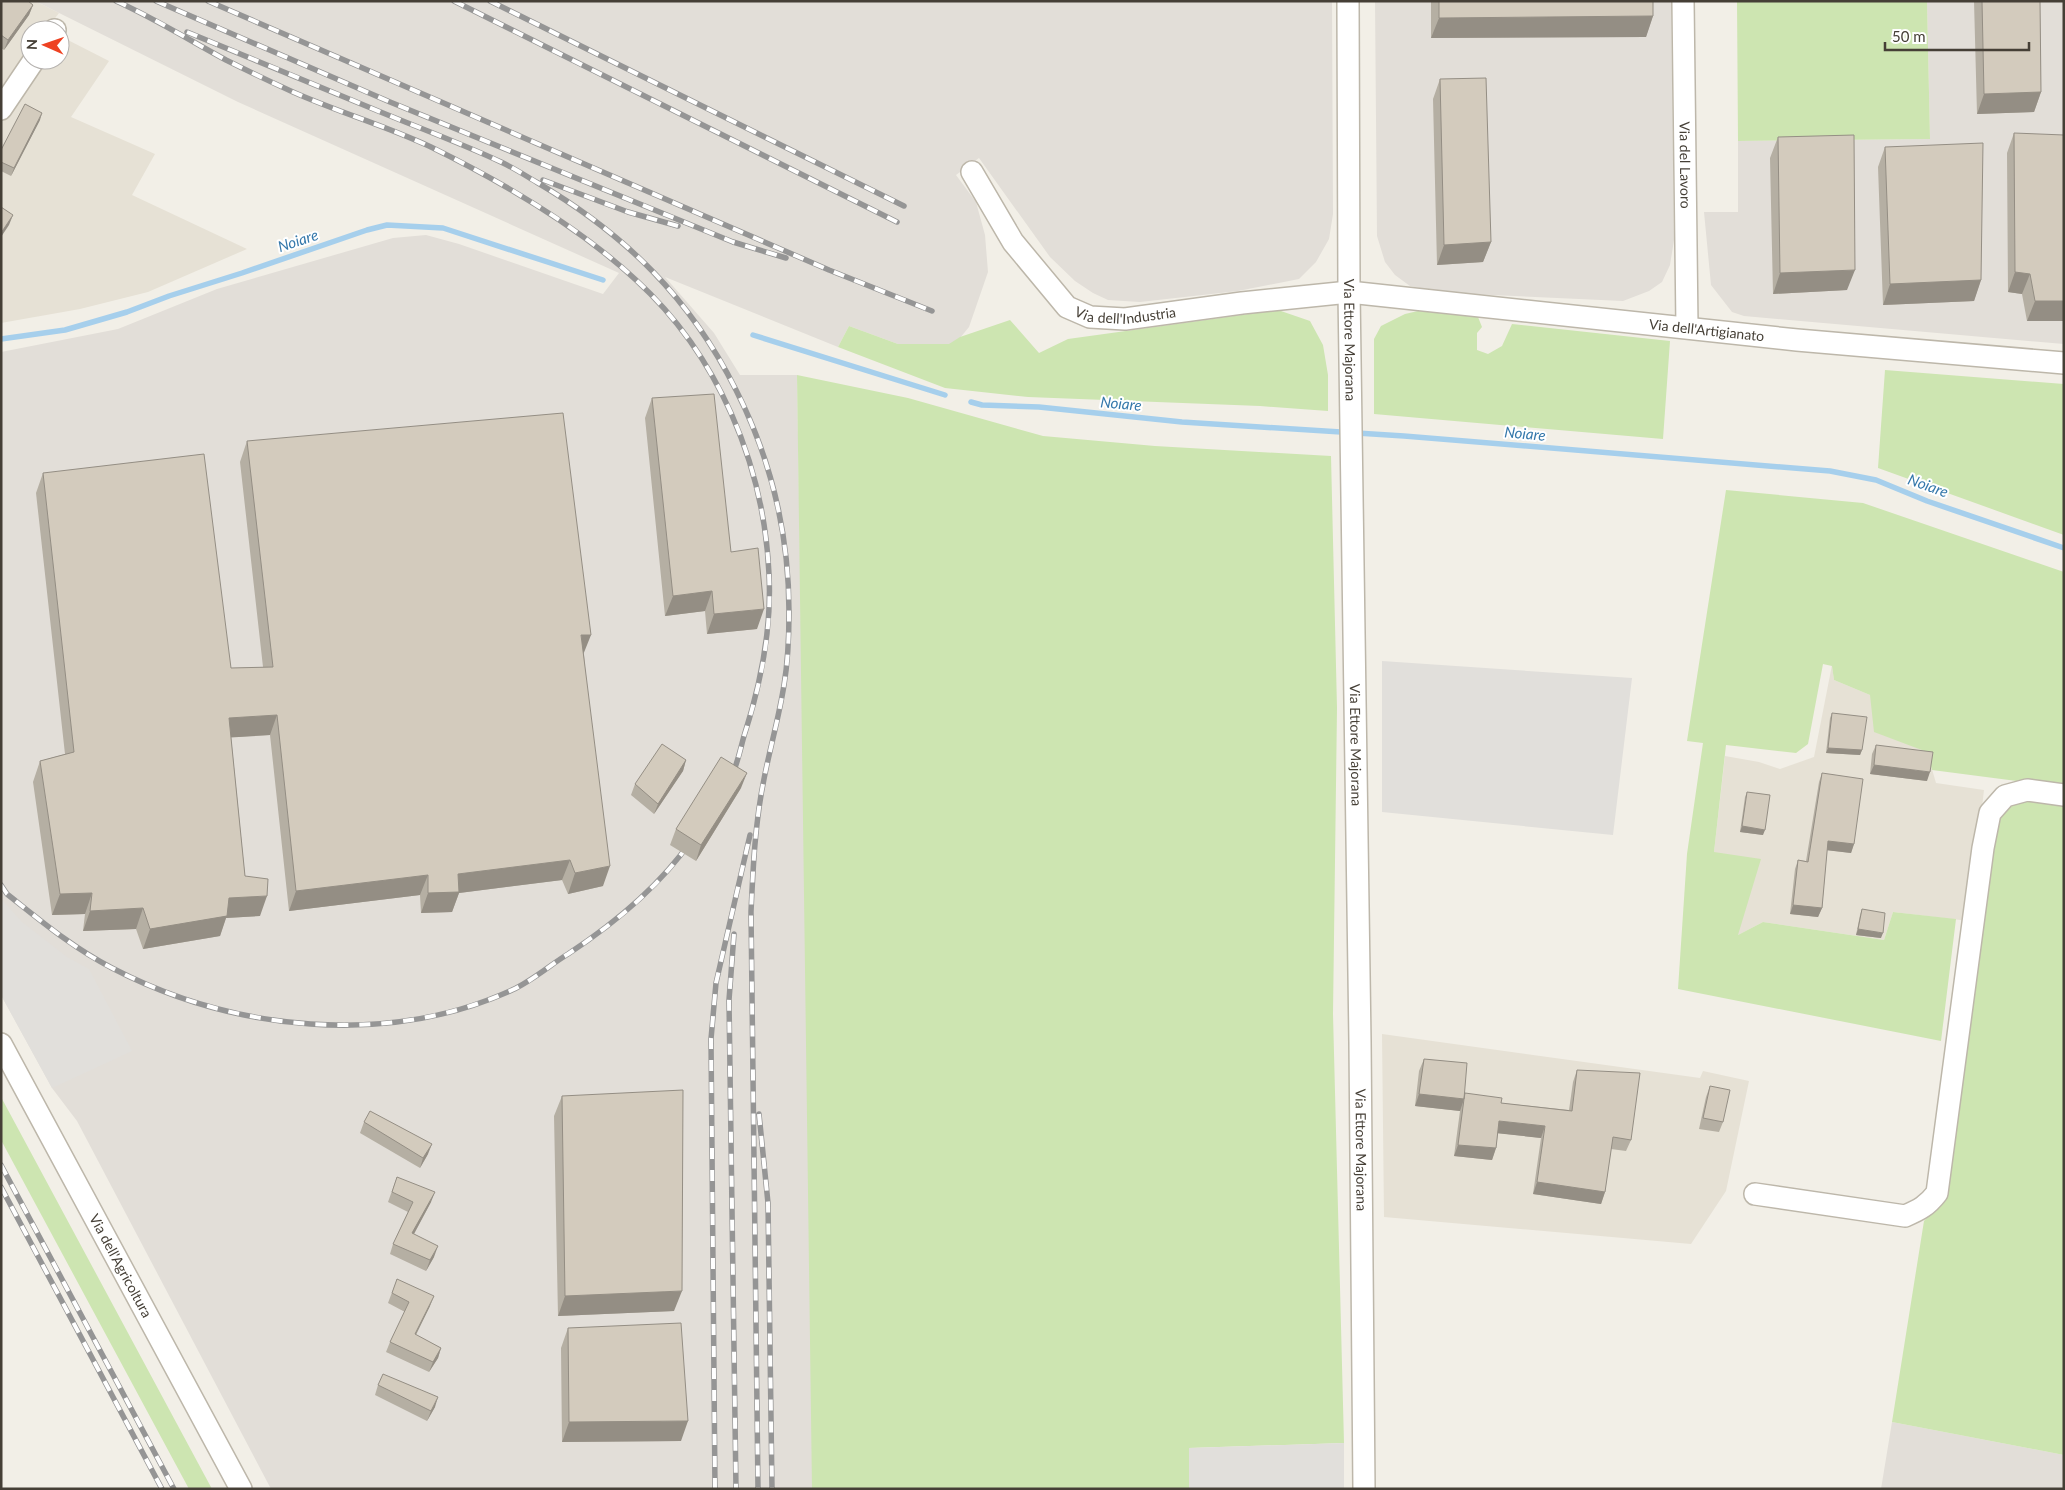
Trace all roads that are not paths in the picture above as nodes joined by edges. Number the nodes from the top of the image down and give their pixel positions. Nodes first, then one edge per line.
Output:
1 (1348, 1) edge
2 (1683, 1) edge
3 (27, 70) edge
4 (1, 109) edge
5 (972, 172) dead end
6 (1349, 292) junction
7 (1687, 327) junction
8 (2064, 363) edge
9 (2064, 796) edge
10 (1, 1044) edge
11 (1755, 1194) dead end
12 (241, 1489) edge
13 (1364, 1489) edge

1 - 6 street, Via Ettore Majorana
2 - 7 street, Via del Lavoro
3 - 4 street
5 - 6 street, Via dell'Industria
6 - 7 street, Via dell'Artigianato
6 - 13 street, Via Ettore Majorana
7 - 8 street, Via dell'Artigianato
9 - 11 street
10 - 12 street, Via dell'Agricoltura

